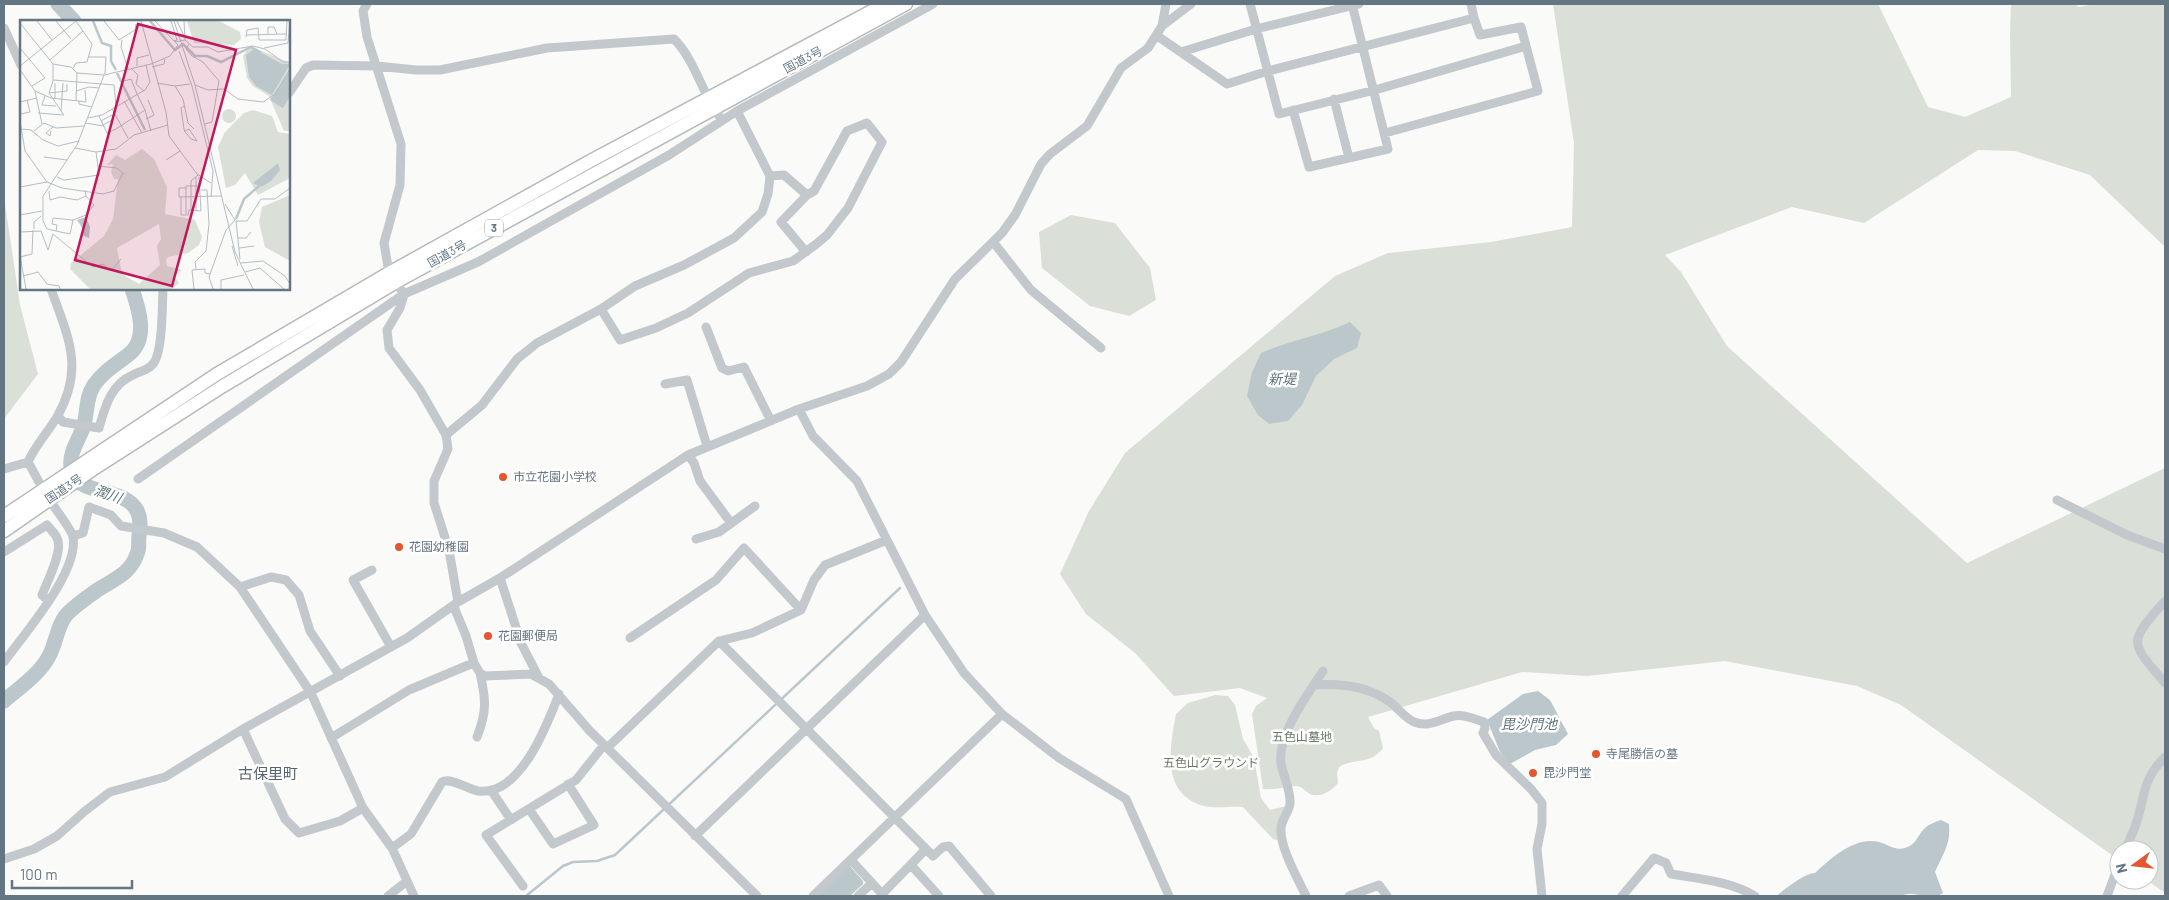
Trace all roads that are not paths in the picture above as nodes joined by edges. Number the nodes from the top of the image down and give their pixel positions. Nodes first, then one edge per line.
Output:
1 (367, 4) edge
2 (885, 4) edge
3 (906, 4) edge
4 (933, 4) edge
5 (1166, 4) edge
6 (1191, 4) edge
7 (1250, 4) edge
8 (1355, 4) edge
9 (1471, 4) edge
10 (1474, 18) junction
11 (1162, 26) junction
12 (4, 28) edge
13 (1256, 30) junction
14 (1156, 35) junction
15 (1526, 46) junction
16 (1363, 48) junction
17 (1181, 52) junction
18 (20, 63) edge
19 (377, 66) junction
20 (1268, 71) junction
21 (1375, 90) junction
22 (290, 92) edge
23 (1334, 99) junction
24 (710, 104) junction
25 (1294, 110) junction
26 (737, 111) junction
27 (722, 120) junction
28 (1385, 133) junction
29 (1349, 158) junction
30 (770, 176) junction
31 (807, 195) junction
32 (994, 243) junction
33 (806, 252) junction
34 (393, 277) junction
35 (51, 290) edge
36 (163, 290) edge
37 (404, 294) junction
38 (601, 310) junction
39 (706, 327) dead end
40 (1101, 348) dead end
41 (665, 384) dead end
42 (799, 409) junction
43 (61, 419) junction
44 (771, 421) junction
45 (446, 435) junction
46 (707, 446) junction
47 (688, 455) junction
48 (28, 462) junction
49 (5, 470) edge
50 (138, 480) dead end
51 (46, 495) junction
52 (2057, 500) dead end
53 (755, 506) dead end
54 (4, 516) edge
55 (731, 523) junction
56 (4, 531) edge
57 (73, 536) junction
58 (696, 539) dead end
59 (887, 540) junction
60 (2165, 549) edge
61 (4, 552) edge
62 (372, 570) dead end
63 (500, 578) junction
64 (240, 587) junction
65 (49, 601) junction
66 (2165, 601) edge
67 (456, 604) junction
68 (801, 610) junction
69 (924, 615) junction
70 (630, 638) dead end
71 (718, 641) junction
72 (391, 647) junction
73 (4, 662) edge
74 (474, 663) junction
75 (1323, 671) dead end
76 (480, 673) junction
77 (340, 676) junction
78 (539, 678) junction
79 (2165, 683) edge
80 (1314, 685) junction
81 (311, 693) junction
82 (559, 694) junction
83 (1002, 714) junction
84 (807, 728) junction
85 (243, 729) junction
86 (477, 737) dead end
87 (331, 738) junction
88 (605, 746) junction
89 (2165, 757) edge
90 (568, 784) junction
91 (491, 790) junction
92 (363, 808) junction
93 (529, 809) junction
94 (894, 818) junction
95 (511, 820) junction
96 (696, 836) junction
97 (2129, 840) edge
98 (392, 848) junction
99 (926, 849) junction
100 (4, 859) edge
101 (851, 860) junction
102 (911, 865) junction
103 (407, 881) junction
104 (872, 883) junction
105 (523, 886) dead end
106 (883, 895) edge
107 (388, 896) edge
108 (414, 896) edge
109 (755, 896) edge
110 (813, 896) edge
111 (858, 896) edge
112 (939, 896) edge
113 (990, 896) edge
114 (1169, 896) edge
115 (1306, 896) edge
116 (1349, 896) edge
117 (1387, 896) edge
118 (1542, 896) edge
119 (1622, 896) edge
120 (1755, 896) edge

1 - 19 street
2 - 24 highway, 国道3号 / 3
3 - 24 highway, 国道3号 / 3
4 - 26 street
5 - 11 street
6 - 11 street
7 - 13 street
8 - 13 street
8 - 16 street
9 - 10 street
10 - 15 street
10 - 16 street
11 - 14 street
12 - 18 street
13 - 17 street
13 - 20 street
14 - 17 street
14 - 32 street
15 - 21 street
15 - 28 street
16 - 20 street
16 - 21 street
17 - 20 street
19 - 22 street
19 - 24 street
19 - 34 street
20 - 25 street
21 - 23 street
21 - 28 street
23 - 25 street
23 - 29 street
24 - 27 street
24 - 34 highway, 国道3号 / 3
25 - 29 street
26 - 27 street
26 - 30 street
27 - 37 street
28 - 29 street
30 - 31 street
30 - 38 street
31 - 33 street
31 - 33 street
32 - 40 street
32 - 42 street
33 - 38 street
34 - 37 street
34 - 51 highway, 国道3号 / 3
35 - 43 street
36 - 43 street
37 - 45 street
37 - 50 street
38 - 45 street
39 - 44 street
41 - 46 street
42 - 44 street
42 - 59 street
43 - 48 street
44 - 46 street
45 - 67 street
46 - 47 street
47 - 55 street
47 - 63 street
48 - 49 street
48 - 51 street
51 - 54 highway, 国道3号 / 3
51 - 56 highway, 国道3号 / 3
51 - 57 street
52 - 60 street
53 - 55 street
55 - 58 street
57 - 64 street
57 - 65 street
59 - 68 street
59 - 69 street
61 - 65 street
62 - 72 street
63 - 67 street
63 - 78 street
64 - 77 street
64 - 81 street
65 - 73 street
66 - 79 street
67 - 72 street
67 - 74 street
68 - 70 street
68 - 71 street
69 - 83 street
69 - 84 street
71 - 84 street
71 - 88 street
72 - 77 street
74 - 76 street
74 - 87 street
75 - 80 street
76 - 78 street
76 - 86 street
77 - 81 street
78 - 82 street
80 - 115 street
80 - 118 street
81 - 85 street
81 - 87 street
82 - 88 street
82 - 91 street
83 - 94 street
83 - 114 street
84 - 94 street
84 - 96 street
85 - 92 street
85 - 100 street
87 - 92 street
88 - 90 street
88 - 96 street
89 - 97 street
90 - 93 street
90 - 93 street
91 - 95 street
91 - 98 street
92 - 98 street
93 - 95 street
94 - 99 street
94 - 101 street
95 - 105 street
96 - 109 street
98 - 103 street
99 - 102 street
99 - 113 street
101 - 104 street
101 - 110 street
102 - 106 street
102 - 112 street
103 - 107 street
103 - 108 street
104 - 106 street
104 - 111 street
116 - 117 street
119 - 120 street

